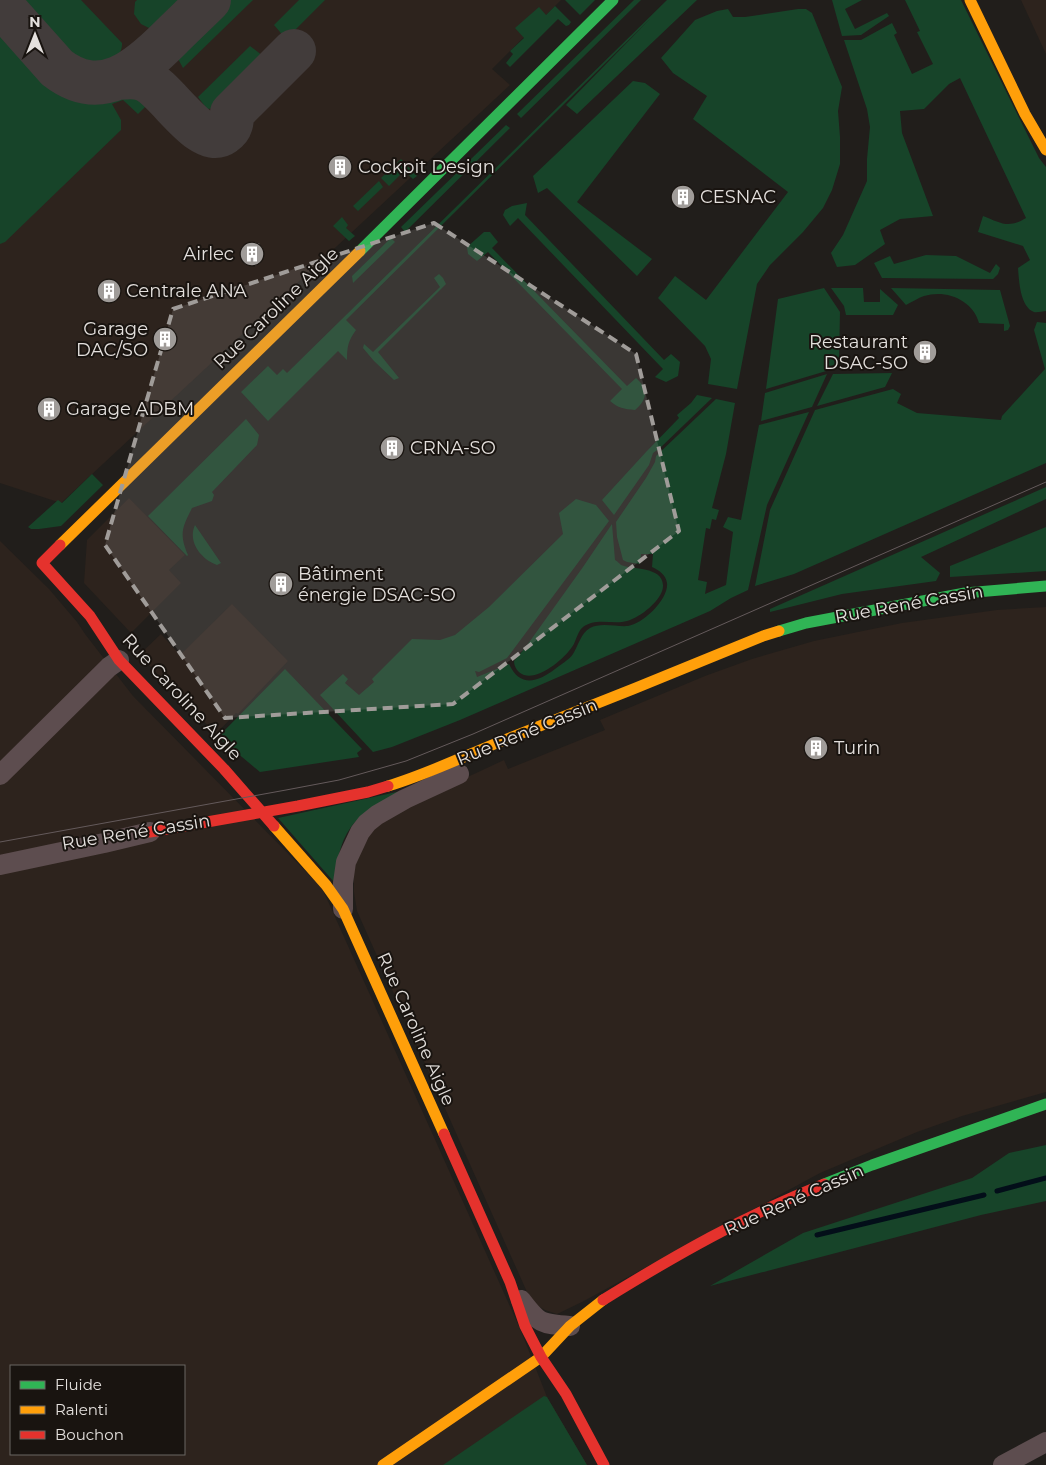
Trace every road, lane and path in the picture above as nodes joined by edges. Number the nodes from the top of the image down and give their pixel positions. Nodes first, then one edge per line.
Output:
1 (613, 0) edge
2 (970, 0) edge
3 (1046, 150) edge
4 (1046, 586) edge
5 (894, 606) junction
6 (958, 606) dead end
7 (119, 660) junction
8 (585, 709) junction
9 (0, 775) edge
10 (261, 812) junction
11 (150, 832) junction
12 (0, 854) edge
13 (0, 865) edge
14 (343, 909) junction
15 (1046, 1104) edge
16 (512, 1288) junction
17 (570, 1326) junction
18 (542, 1357) junction
19 (1046, 1442) edge
20 (383, 1465) edge
21 (604, 1465) edge
22 (1003, 1465) edge

1 - 7 street, Rue Caroline Aigle
2 - 3 street
4 - 5 street, Rue René Cassin
5 - 6 street
5 - 8 street, Rue René Cassin
7 - 9 street
7 - 10 street, Rue Caroline Aigle
8 - 10 street, Rue René Cassin
8 - 14 street
10 - 11 street, Rue René Cassin
10 - 14 street, Rue Caroline Aigle
11 - 12 street, Rue René Cassin
11 - 13 street
14 - 16 street, Rue Caroline Aigle
15 - 17 street, Rue René Cassin
16 - 17 street
16 - 18 street, Rue Caroline Aigle
17 - 18 street, Rue René Cassin
18 - 20 street, Rue René Cassin
18 - 21 street, Rue Caroline Aigle
19 - 22 street

